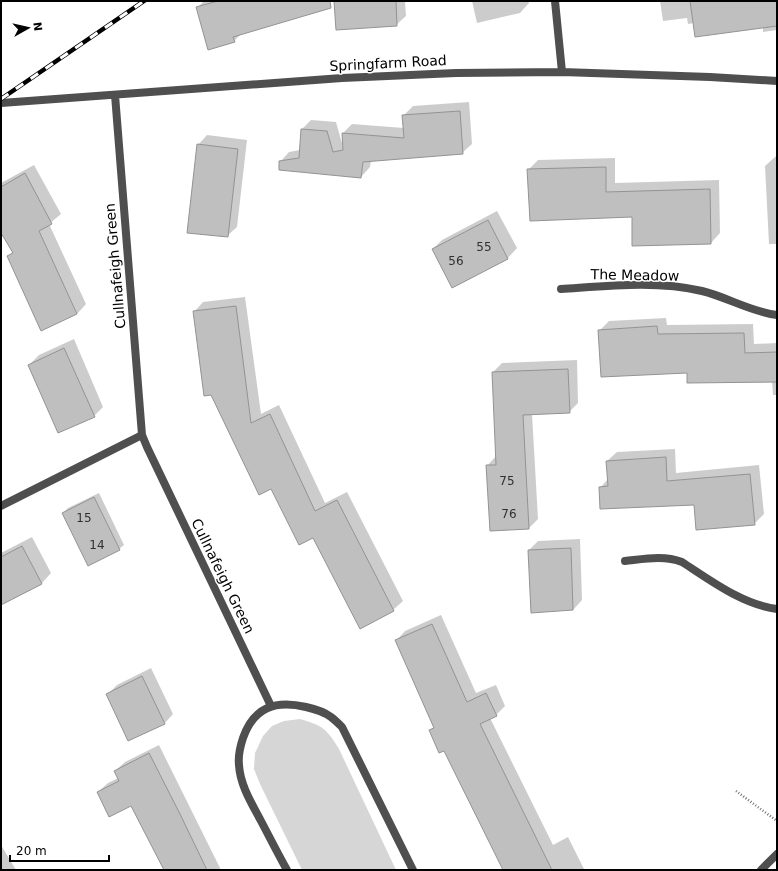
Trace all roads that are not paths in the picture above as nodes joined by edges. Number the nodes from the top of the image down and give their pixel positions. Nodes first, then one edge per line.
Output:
1 (555, 1) edge
2 (562, 72) junction
3 (777, 82) edge
4 (114, 95) junction
5 (1, 103) edge
6 (562, 289) dead end
7 (777, 315) edge
8 (142, 435) junction
9 (1, 506) edge
10 (625, 561) dead end
11 (777, 609) edge
12 (271, 706) junction
13 (777, 854) edge
14 (287, 870) edge
15 (413, 870) edge
16 (761, 870) edge

1 - 2 street
2 - 3 street, Springfarm Road
2 - 4 street, Springfarm Road
4 - 5 street, Springfarm Road
4 - 8 street, Cullnafeigh Green
6 - 7 street, The Meadow
8 - 9 street
8 - 12 street, Cullnafeigh Green
10 - 11 street
12 - 14 street
12 - 15 street
13 - 16 street

